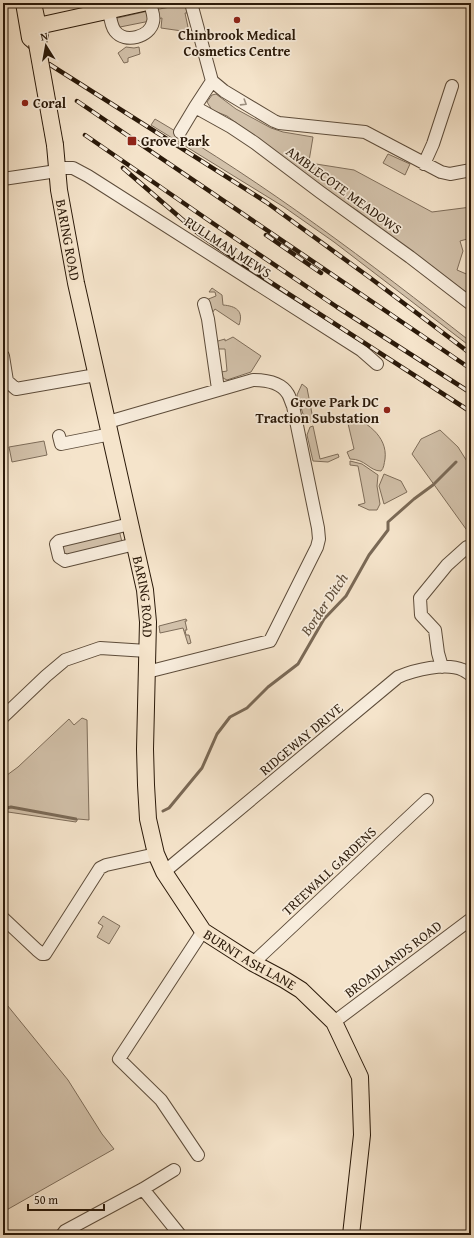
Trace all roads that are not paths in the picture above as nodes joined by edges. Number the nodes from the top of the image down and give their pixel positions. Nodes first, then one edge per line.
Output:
1 (24, 3) edge
2 (33, 3) edge
3 (143, 3) edge
4 (150, 3) edge
5 (190, 3) edge
6 (108, 10) junction
7 (32, 23) junction
8 (212, 81) junction
9 (452, 86) dead end
10 (195, 107) junction
11 (180, 132) dead end
12 (424, 164) junction
13 (57, 170) junction
14 (471, 170) edge
15 (3, 179) edge
16 (204, 304) dead end
17 (471, 304) edge
18 (3, 356) edge
19 (377, 364) dead end
20 (96, 375) junction
21 (218, 389) junction
22 (110, 428) junction
23 (61, 444) dead end
24 (130, 524) junction
25 (135, 544) junction
26 (467, 547) dead end
27 (147, 651) junction
28 (442, 667) junction
29 (147, 672) junction
30 (471, 675) edge
31 (3, 717) edge
32 (427, 800) dead end
33 (156, 854) junction
34 (164, 872) junction
35 (3, 918) edge
36 (471, 919) edge
37 (203, 931) junction
38 (252, 963) junction
39 (334, 1022) junction
40 (198, 1155) dead end
41 (174, 1170) dead end
42 (143, 1189) junction
43 (62, 1235) edge
44 (180, 1235) edge
45 (351, 1235) edge

1 - 7 main road, BARING ROAD
2 - 7 main road, BARING ROAD
3 - 6 main road
4 - 6 street
5 - 8 street
6 - 7 main road
7 - 13 main road, BARING ROAD, bridge
8 - 10 street
8 -> 12 street
9 - 12 street
10 - 11 street
10 - 17 street, AMBLECOTE MEADOWS
12 - 14 street
13 - 15 street, PULLMAN MEWS
13 - 19 street, PULLMAN MEWS
13 - 20 main road, BARING ROAD
16 - 21 street
18 - 20 street
20 - 22 main road, BARING ROAD
21 - 22 street
21 - 29 street
22 - 23 street
22 - 24 main road, BARING ROAD
24 - 25 main road, BARING ROAD
24 - 25 street, BARING ROAD
25 - 27 main road, BARING ROAD
26 - 28 street
27 - 29 main road, BURNT ASH LANE
27 - 31 street
28 - 30 street, RIDGEWAY DRIVE
28 - 34 street, RIDGEWAY DRIVE
29 - 33 main road, BURNT ASH LANE
32 - 38 street, TREEWALL GARDENS
33 - 34 main road, BURNT ASH LANE
33 - 35 street
34 - 37 main road, BURNT ASH LANE
36 - 39 street, BROADLANDS ROAD
37 - 38 main road, BURNT ASH LANE
37 - 40 street
38 - 39 main road, BURNT ASH LANE
39 - 45 main road, BURNT ASH LANE
41 - 42 street
42 - 43 street
42 - 44 street

